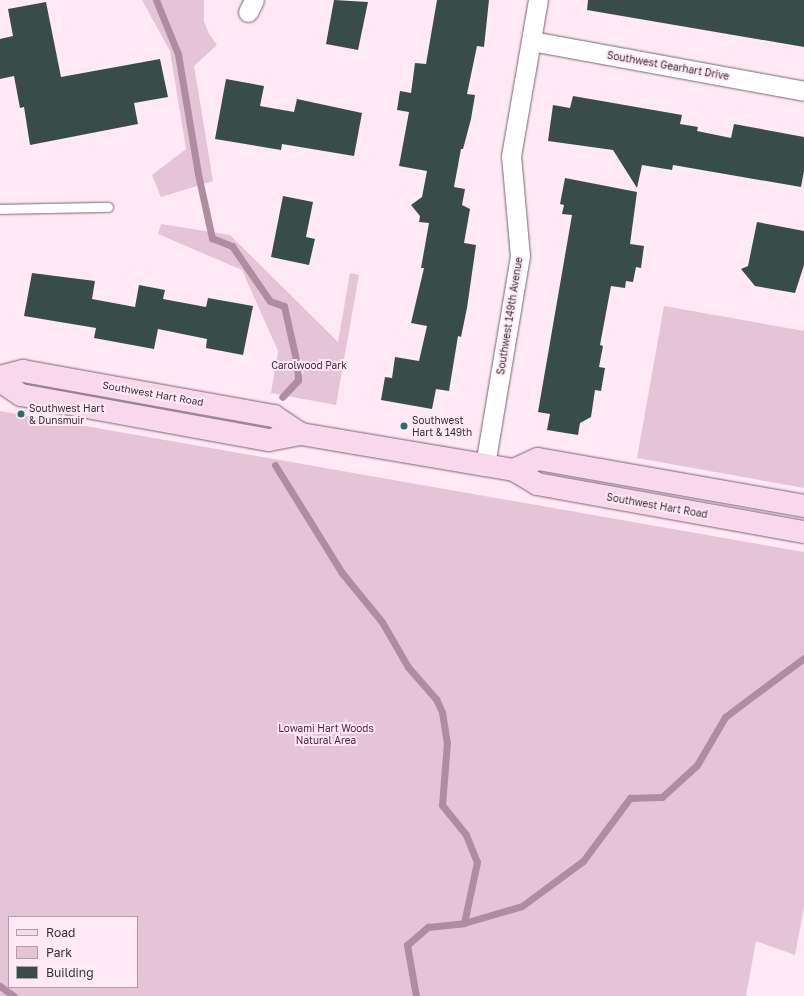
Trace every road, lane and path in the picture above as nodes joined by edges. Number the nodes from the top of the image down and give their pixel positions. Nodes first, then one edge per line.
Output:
1 (538, 0) edge
2 (532, 41) junction
3 (804, 90) edge
4 (108, 207) dead end
5 (0, 209) edge
6 (0, 377) edge
7 (0, 381) edge
8 (301, 434) junction
9 (485, 465) junction
10 (514, 470) junction
11 (804, 506) edge
12 (804, 532) edge

1 - 2 street, Southwest 149th Avenue
2 - 3 street, Southwest Gearhart Drive
2 - 9 street, Southwest 149th Avenue
4 - 5 lane
6 - 8 main road, Southwest Hart Road
7 - 8 main road, Southwest Hart Road
8 - 9 main road, Southwest Hart Road
9 - 10 main road, Southwest Hart Road
10 - 11 main road
10 - 12 main road, Southwest Hart Road

